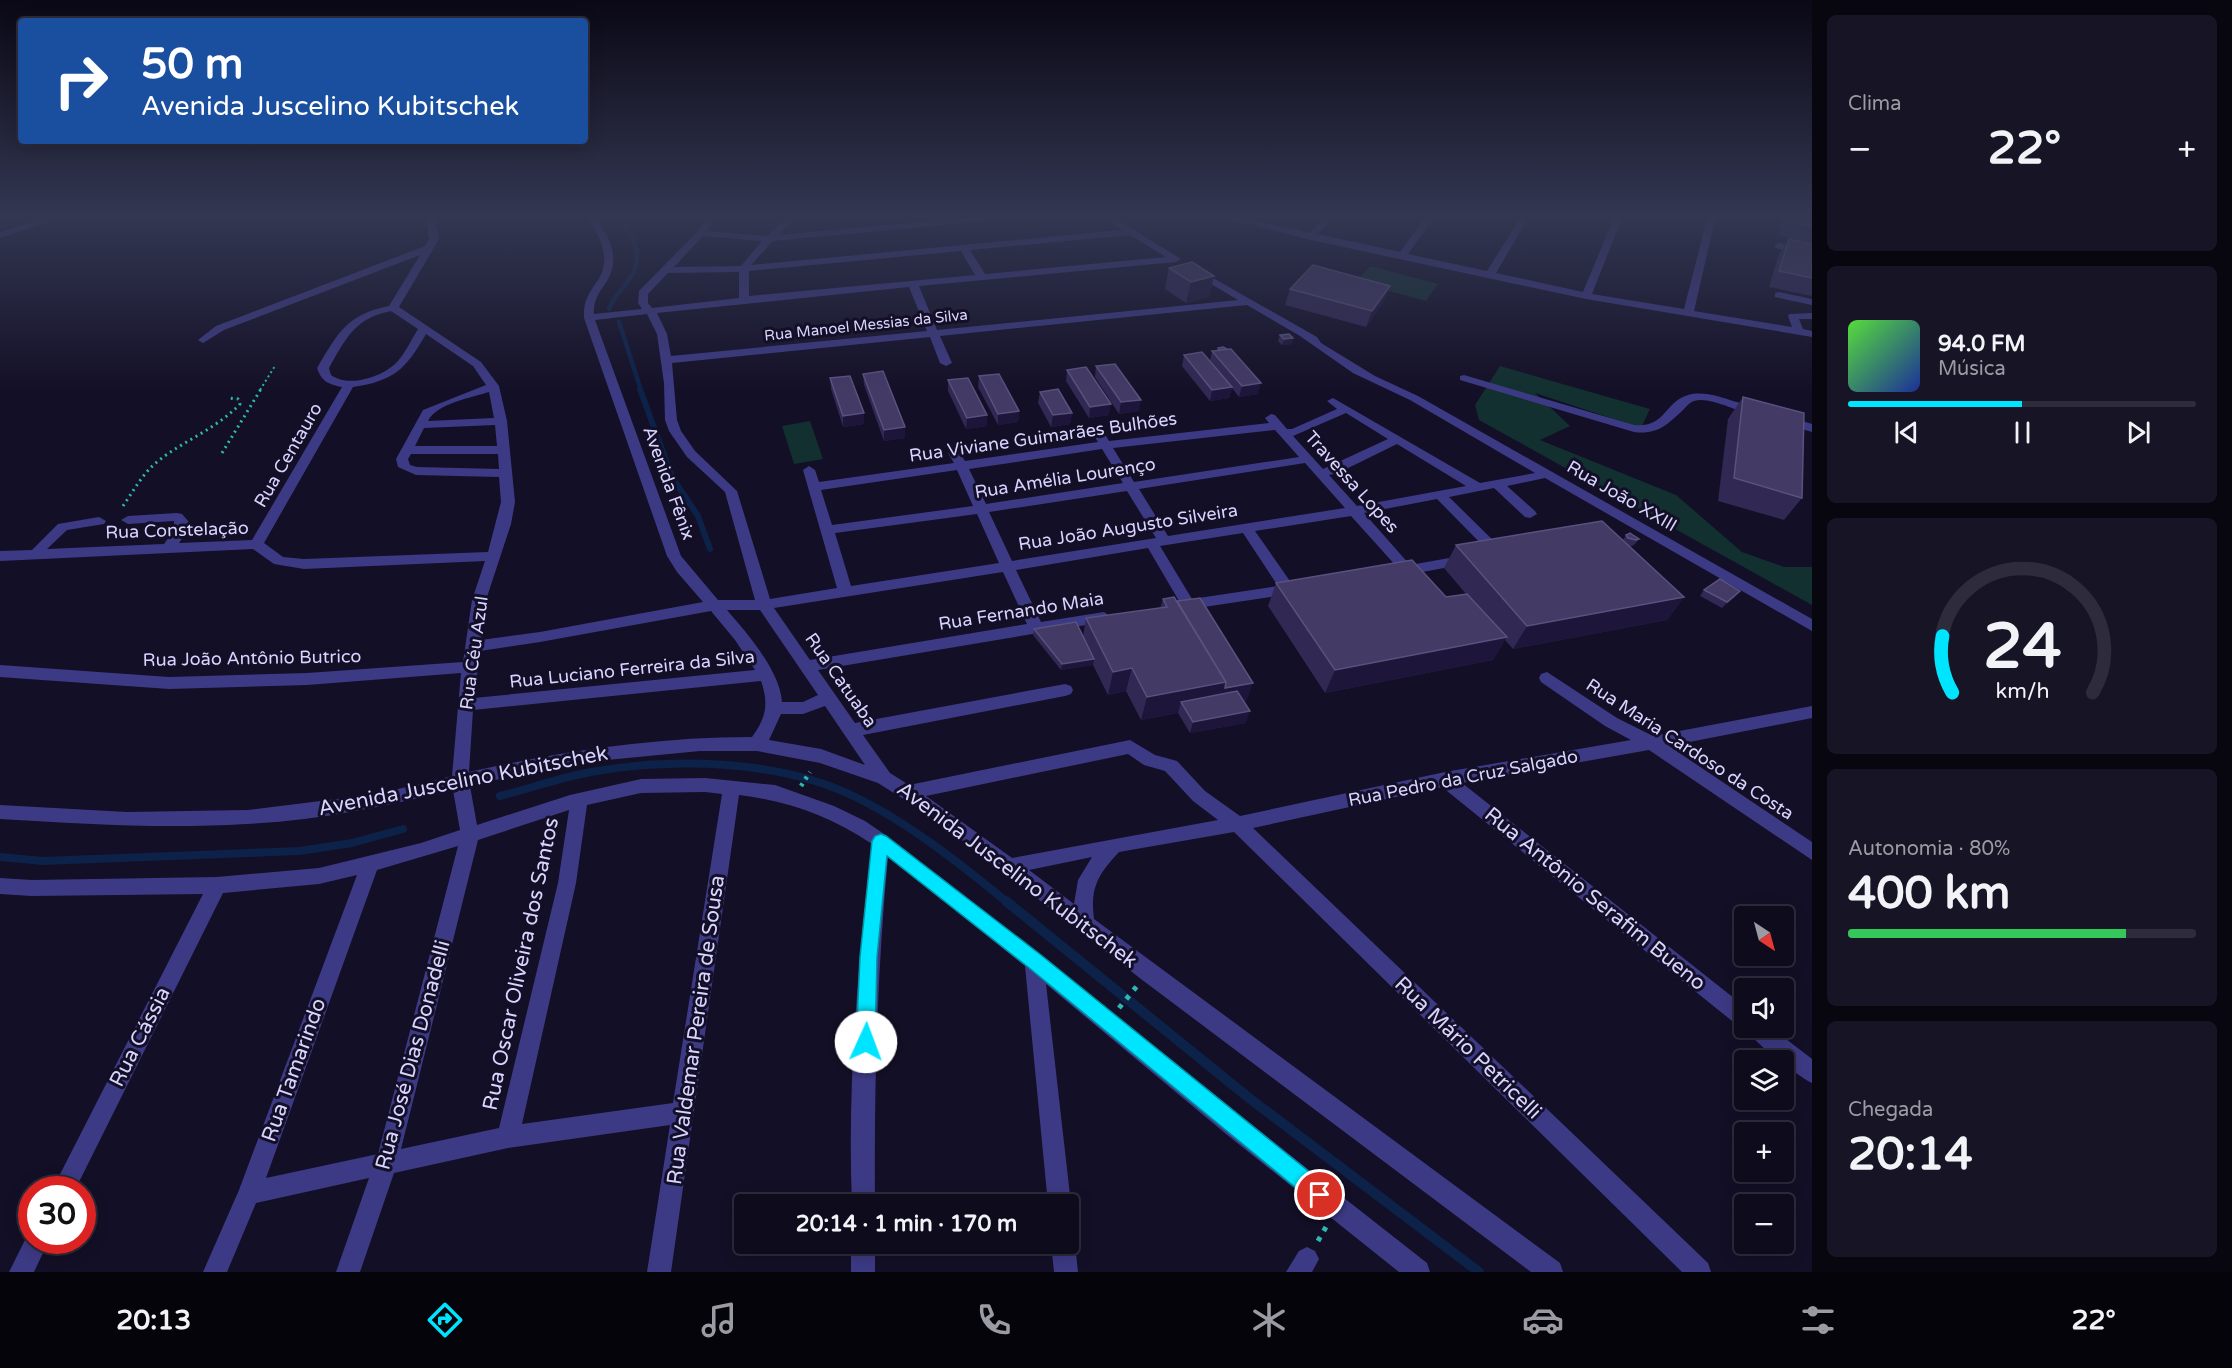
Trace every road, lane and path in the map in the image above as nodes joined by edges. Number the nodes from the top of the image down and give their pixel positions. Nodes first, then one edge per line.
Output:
1 (362, 274) edge
2 (413, 274) edge
3 (604, 274) edge
4 (660, 274) edge
5 (744, 274) edge
6 (980, 274) edge
7 (1017, 274) edge
8 (1202, 274) edge
9 (1487, 274) edge
10 (1595, 274) edge
11 (1696, 274) edge
12 (1490, 275) joint
13 (982, 278) junction
14 (913, 285) junction
15 (1779, 295) dead end
16 (1586, 297) junction
17 (744, 300) junction
18 (1248, 302) junction
19 (1812, 302) edge
20 (393, 308) junction
21 (649, 311) junction
22 (1688, 314) junction
23 (1812, 316) edge
24 (589, 318) junction
25 (423, 330) junction
26 (1798, 332) junction
27 (933, 333) junction
28 (1812, 334) edge
29 (203, 340) dead end
30 (666, 360) junction
31 (946, 363) dead end
32 (275, 366) dead end
33 (1464, 378) dead end
34 (350, 383) junction
35 (493, 386) junction
36 (229, 399) dead end
37 (1333, 401) dead end
38 (1346, 409) junction
39 (501, 421) junction
40 (419, 425) junction
41 (1277, 426) junction
42 (1812, 428) edge
43 (1097, 431) dead end
44 (1397, 439) junction
45 (1106, 445) junction
46 (407, 450) junction
47 (504, 450) junction
48 (222, 453) dead end
49 (954, 453) dead end
50 (1308, 459) junction
51 (962, 465) junction
52 (809, 470) dead end
53 (506, 473) junction
54 (1321, 473) junction
55 (1547, 474) junction
56 (1497, 484) junction
57 (814, 486) junction
58 (1130, 487) junction
59 (1478, 487) junction
60 (1440, 495) junction
61 (981, 510) junction
62 (1354, 511) junction
63 (1530, 514) dead end
64 (123, 517) joint
65 (99, 521) dead end
66 (1246, 528) junction
67 (827, 530) junction
68 (1159, 543) junction
69 (256, 544) junction
70 (168, 548) junction
71 (36, 554) junction
72 (0, 556) edge
73 (494, 556) junction
74 (1007, 566) junction
75 (1407, 570) junction
76 (1385, 573) edge
77 (1310, 586) edge
78 (1288, 589) junction
79 (845, 591) junction
80 (1188, 604) junction
81 (714, 605) junction
82 (764, 605) junction
83 (1164, 608) edge
84 (1118, 615) edge
85 (1812, 626) edge
86 (1036, 627) junction
87 (474, 646) junction
88 (808, 666) junction
89 (468, 667) junction
90 (0, 671) edge
91 (766, 675) junction
92 (1547, 678) dead end
93 (1065, 690) dead end
94 (829, 696) junction
95 (465, 705) junction
96 (774, 706) junction
97 (1812, 712) edge
98 (853, 730) junction
99 (1651, 743) junction
100 (757, 744) junction
101 (810, 772) dead end
102 (884, 777) junction
103 (1445, 779) junction
104 (460, 781) junction
105 (801, 786) dead end
106 (731, 788) junction
107 (909, 792) junction
108 (579, 800) junction
109 (0, 812) edge
110 (1237, 824) junction
111 (470, 836) junction
112 (881, 841) junction
113 (1114, 845) junction
114 (1812, 852) edge
115 (369, 866) junction
116 (1010, 866) junction
117 (0, 885) edge
118 (218, 885) junction
119 (1085, 924) junction
120 (1034, 961) junction
121 (1138, 985) dead end
122 (1734, 1010) edge
123 (1115, 1013) dead end
124 (1769, 1038) edge
125 (1812, 1072) edge
126 (684, 1112) junction
127 (508, 1137) junction
128 (387, 1161) junction
129 (70, 1176) edge
130 (249, 1193) junction
131 (863, 1194) edge
132 (1058, 1194) edge
133 (1338, 1208) junction
134 (30, 1254) edge
135 (863, 1254) edge
136 (1064, 1254) edge
137 (1302, 1265) edge
138 (21, 1272) edge
139 (215, 1272) edge
140 (348, 1272) edge
141 (659, 1272) edge
142 (863, 1272) edge
143 (1066, 1272) edge
144 (1418, 1272) edge
145 (1551, 1272) edge
146 (1699, 1272) edge

1 - 29 street
2 - 20 street
3 - 24 street
4 - 21 street
5 - 17 street
6 - 13 street
7 - 13 street
8 - 18 street, Rua João XXIII
9 - 12 street
10 - 16 street
11 - 22 street
12 - 16 street
13 - 14 street
14 - 17 street
14 - 27 street
15 - 19 street
16 - 22 street
17 - 21 street
18 - 27 street, Rua Manoel Messias da Silva
18 - 55 street, Rua João XXIII
20 - 25 street, Rua Céu Azul
20 - 34 street
21 - 24 street
21 - 30 street, Rua Catuaba
22 - 26 street
23 - 26 street
24 - 81 street, Avenida Fênix
25 - 34 street
25 - 35 street, Rua Céu Azul
26 - 28 street
27 - 30 street, Rua Manoel Messias da Silva
27 - 31 street
30 - 82 street, Rua Catuaba
32 - 48 path
33 - 42 street
34 - 69 street, Rua Centauro
35 - 39 street, Rua Céu Azul
35 - 40 street
36 - 64 path
37 - 38 street
38 - 41 street, Rua Viviane Guimarães Bulhões
38 - 44 street
39 - 40 street
39 - 47 street, Rua Céu Azul
40 - 46 street
41 - 45 street, Rua Viviane Guimarães Bulhões
41 - 50 street, Travessa Lopes
43 - 45 street
44 - 54 street
44 - 59 street
45 - 51 street, Rua Viviane Guimarães Bulhões
45 - 58 street
46 - 47 street
46 - 53 street
47 - 53 street, Rua Céu Azul
49 - 51 street
50 - 54 street, Travessa Lopes
50 - 58 street, Rua Amélia Lourenço
51 - 57 street, Rua Viviane Guimarães Bulhões
51 - 61 street
52 - 57 street
53 - 73 street, Rua Céu Azul
54 - 62 street, Travessa Lopes
55 - 56 street, Rua João Augusto Silveira
55 - 85 street, Rua João XXIII
56 - 59 street, Rua João Augusto Silveira
56 - 63 street
57 - 67 street
58 - 61 street, Rua Amélia Lourenço
58 - 68 street
59 - 60 street, Rua João Augusto Silveira
60 - 62 street, Rua João Augusto Silveira
60 - 75 street
61 - 67 street, Rua Amélia Lourenço
61 - 74 street
62 - 66 street, Rua João Augusto Silveira
62 - 75 street, Travessa Lopes
64 - 70 street
65 - 71 street
66 - 68 street, Rua João Augusto Silveira
66 - 78 street
67 - 79 street
68 - 74 street, Rua João Augusto Silveira
68 - 80 street
69 - 70 street, Rua Constelação
69 - 73 street, Rua Constelação
70 - 71 street, Rua Constelação
71 - 72 street, Rua Constelação
73 - 87 street, Rua Céu Azul
74 - 79 street, Rua João Augusto Silveira
74 - 86 street
75 - 76 street
77 - 78 street
78 - 80 street
79 - 82 street, Rua João Augusto Silveira
80 - 83 street
81 - 82 street, Rua João Augusto Silveira
81 - 87 street, Rua João Augusto Silveira
81 - 91 street, Avenida Fênix
82 - 88 street, Rua Catuaba
84 - 86 street, Rua Fernando Maia
86 - 88 street, Rua Fernando Maia
87 - 89 street, Rua Céu Azul
88 - 94 street, Rua Catuaba
89 - 90 street, Rua João Antônio Butrico
89 - 95 street, Rua Céu Azul
91 - 95 street, Rua Luciano Ferreira da Silva
91 - 96 street, Avenida Fênix
92 - 99 street, Rua Maria Cardoso da Costa
93 - 98 street
94 - 96 street
94 - 98 street, Rua Catuaba
95 - 104 street, Rua Céu Azul
96 - 100 street
97 - 99 street, Rua Pedro da Cruz Salgado
98 - 102 street, Rua Catuaba
99 - 103 street, Rua Pedro da Cruz Salgado
99 - 114 street, Rua Maria Cardoso da Costa
100 - 102 street, Avenida Juscelino Kubitschek
100 - 104 street, Avenida Juscelino Kubitschek
101 - 105 path
102 - 107 street, Avenida Juscelino Kubitschek
103 - 110 street, Rua Pedro da Cruz Salgado
103 - 122 street, Rua Antônio Serafim Bueno
104 - 109 street, Avenida Juscelino Kubitschek
104 - 111 street, Rua Céu Azul
106 - 108 street
106 - 112 street
106 - 126 street, Rua Valdemar Pereira de Sousa
107 - 110 street, Rua Mário Petricelli
107 - 116 street, Avenida Juscelino Kubitschek
108 - 111 street
108 - 127 street, Rua Oscar Oliveira dos Santos
110 - 113 street, Rua Pedro da Cruz Salgado
110 - 146 street, Rua Mário Petricelli
111 - 115 street
111 - 128 street, Rua José Dias Donadelli
112 - 120 street
112 - 131 street
113 - 116 street, Rua Pedro da Cruz Salgado
113 - 119 street
115 - 118 street
115 - 130 street, Rua Tamarindo
116 - 119 street, Avenida Juscelino Kubitschek
117 - 118 street
118 - 129 street, Rua Cássia
119 - 145 street, Avenida Juscelino Kubitschek
120 - 132 street
120 - 133 street
121 - 123 path
124 - 125 street
126 - 127 street
126 - 141 street, Rua Valdemar Pereira de Sousa
127 - 128 street
128 - 130 street
128 - 140 street, Rua José Dias Donadelli
130 - 139 street, Rua Tamarindo
133 - 137 path
133 - 144 street
134 - 138 street
135 - 142 street
136 - 143 street

